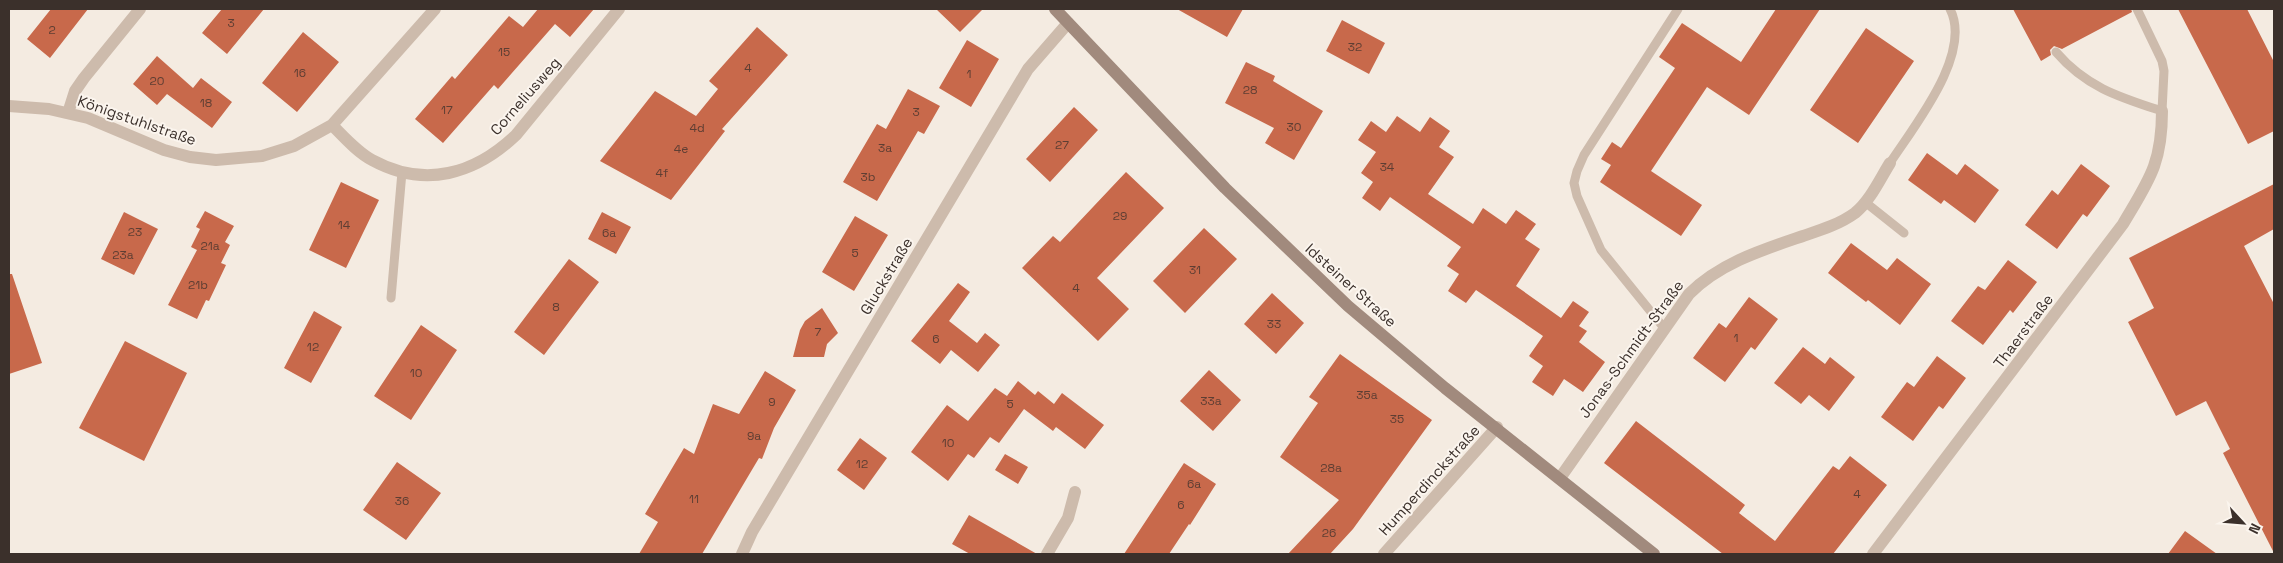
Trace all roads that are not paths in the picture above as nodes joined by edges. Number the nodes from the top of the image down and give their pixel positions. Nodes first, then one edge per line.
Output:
1 (140, 9) edge
2 (435, 9) edge
3 (619, 9) edge
4 (1055, 9) edge
5 (1678, 9) edge
6 (1950, 9) edge
7 (2137, 9) edge
8 (1068, 23) junction
9 (2056, 52) dead end
10 (9, 106) edge
11 (2162, 111) junction
12 (68, 113) junction
13 (332, 125) junction
14 (1890, 163) joint
15 (402, 172) junction
16 (1864, 202) junction
17 (1904, 233) dead end
18 (391, 298) dead end
19 (1664, 328) junction
20 (1497, 427) junction
21 (1560, 478) junction
22 (1076, 492) dead end
23 (742, 554) edge
24 (1047, 554) edge
25 (1384, 554) edge
26 (1654, 554) edge
27 (1873, 554) edge

1 - 12 street
2 - 13 street, Königstuhlstraße
3 - 15 street, Corneliusweg
4 - 8 street, Idsteiner Straße
5 - 19 lane
6 - 14 lane
7 - 11 lane
8 - 20 street, Idsteiner Straße
8 - 23 street, Gluckstraße
9 - 11 lane
10 - 12 street, Königstuhlstraße
11 - 27 street, Thaerstraße
12 - 13 street, Königstuhlstraße
13 - 15 street, Corneliusweg
14 - 16 street, Jonas-Schmidt-Straße
15 - 18 lane
16 - 17 lane
16 - 19 street, Jonas-Schmidt-Straße
19 - 21 street, Jonas-Schmidt-Straße
20 - 21 street, Idsteiner Straße
20 - 25 street, Humperdinckstraße
21 - 26 street, Idsteiner Straße
22 - 24 street

